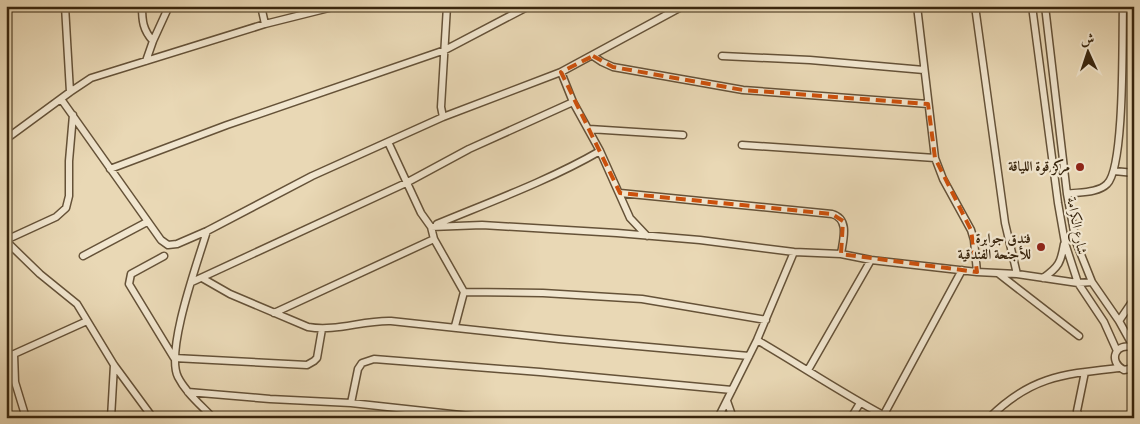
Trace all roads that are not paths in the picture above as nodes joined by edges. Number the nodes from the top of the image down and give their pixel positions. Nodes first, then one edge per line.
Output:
1 (65, 6) edge
2 (142, 6) edge
3 (169, 6) edge
4 (261, 6) edge
5 (337, 6) edge
6 (447, 6) edge
7 (529, 6) edge
8 (684, 6) edge
9 (917, 6) edge
10 (975, 6) edge
11 (1032, 6) edge
12 (1045, 6) edge
13 (1123, 6) edge
14 (327, 7) edge
15 (265, 24) junction
16 (153, 41) junction
17 (445, 50) junction
18 (593, 56) junction
19 (722, 56) dead end
20 (146, 61) junction
21 (924, 70) junction
22 (561, 72) junction
23 (70, 92) junction
24 (61, 100) junction
25 (573, 102) junction
26 (928, 104) junction
27 (72, 115) junction
28 (442, 117) junction
29 (6, 125) edge
30 (589, 129) junction
31 (683, 135) dead end
32 (7, 139) edge
33 (388, 142) junction
34 (742, 145) dead end
35 (600, 151) junction
36 (935, 158) junction
37 (110, 169) junction
38 (1114, 171) junction
39 (1134, 173) edge
40 (406, 183) junction
41 (620, 194) junction
42 (1067, 194) junction
43 (147, 222) junction
44 (431, 227) junction
45 (207, 231) junction
46 (647, 236) junction
47 (434, 239) junction
48 (6, 241) edge
49 (1065, 243) junction
50 (794, 252) junction
51 (841, 254) junction
52 (83, 256) dead end
53 (164, 256) dead end
54 (871, 260) junction
55 (962, 270) junction
56 (977, 272) junction
57 (999, 274) junction
58 (1017, 274) junction
59 (202, 278) junction
60 (1043, 278) junction
61 (192, 282) junction
62 (1092, 282) junction
63 (1078, 283) junction
64 (464, 292) junction
65 (1134, 299) edge
66 (274, 313) junction
67 (766, 320) junction
68 (87, 321) junction
69 (1119, 321) junction
70 (455, 326) junction
71 (322, 329) junction
72 (1130, 334) edge
73 (1079, 336) dead end
74 (757, 340) junction
75 (1134, 348) edge
76 (1117, 351) junction
77 (14, 354) junction
78 (6, 355) edge
79 (749, 356) junction
80 (174, 358) junction
81 (1115, 360) junction
82 (114, 365) junction
83 (1119, 368) junction
84 (808, 370) junction
85 (1096, 370) junction
86 (1132, 371) edge
87 (1085, 372) junction
88 (732, 390) junction
89 (188, 392) junction
90 (727, 401) junction
91 (351, 403) junction
92 (860, 403) junction
93 (882, 416) edge
94 (1079, 416) dead end
95 (26, 418) edge
96 (111, 418) edge
97 (153, 418) edge
98 (213, 418) edge
99 (488, 418) edge
100 (718, 418) edge
101 (733, 418) edge
102 (851, 418) edge
103 (989, 418) edge

1 - 23 street
2 - 16 street
3 - 16 street
4 - 15 street
5 - 14 street
6 - 17 street
7 - 17 street
8 - 18 street
9 - 21 street
10 - 58 street
11 - 49 street, شارع الكرامة
12 - 42 street, شارع الكرامة
13 - 38 street
14 - 15 street
15 - 20 street
16 - 20 street
17 - 28 street
17 - 37 street
18 - 22 street
18 - 26 street
19 - 21 street
20 - 23 street
21 - 26 street
22 - 25 street
22 - 28 street
23 - 24 street
24 - 27 street
24 - 32 street
25 - 30 street
25 - 40 street
26 - 36 street
27 - 37 street
27 - 48 street
28 - 33 street
29 - 32 street
30 - 31 street
30 - 35 street
33 - 40 street
33 - 45 street
34 - 36 street
35 - 41 street
35 - 44 street
36 - 56 street
37 - 43 street
38 - 39 street
38 - 42 street
40 - 44 street
40 - 59 street
41 - 46 street
41 - 51 street
42 - 62 street, شارع الكرامة
43 - 45 street
43 - 52 street
44 - 46 street
44 - 47 street
45 - 61 street
46 - 50 street
47 - 64 street
47 - 66 street
48 - 68 street
49 - 60 street
49 - 63 street, شارع الكرامة
50 - 51 street
50 - 67 street
51 - 54 street
53 - 80 street
54 - 55 street
54 - 84 street
55 - 56 street
55 - 93 street
56 - 57 street
57 - 58 street
57 - 73 street
58 - 60 street
59 - 61 street
59 - 66 street
60 - 63 street
61 - 80 street
62 - 63 street
62 - 69 street, شارع الكرامة
63 - 76 street, شارع الكرامة
64 - 67 street
64 - 70 street
65 - 69 street
66 - 71 street
67 - 74 street
68 - 77 street
68 - 82 street
69 - 72 street, شارع الكرامة
70 - 71 street
70 - 79 street
71 - 80 street
72 - 75 street, شارع الكرامة
74 - 79 street
74 - 84 street
75 - 76 street
76 - 81 street
77 - 78 street
77 - 95 street
79 - 88 street
80 - 89 street
81 - 83 street
81 - 85 street
82 - 96 street
82 - 97 street
83 - 85 street
83 - 86 street
84 - 92 street
85 - 87 street
87 - 94 street
87 - 103 street
88 - 90 street
88 - 91 street
89 - 91 street
89 - 98 street
90 - 100 street
90 - 101 street
91 - 99 street
92 - 93 street
92 - 102 street

